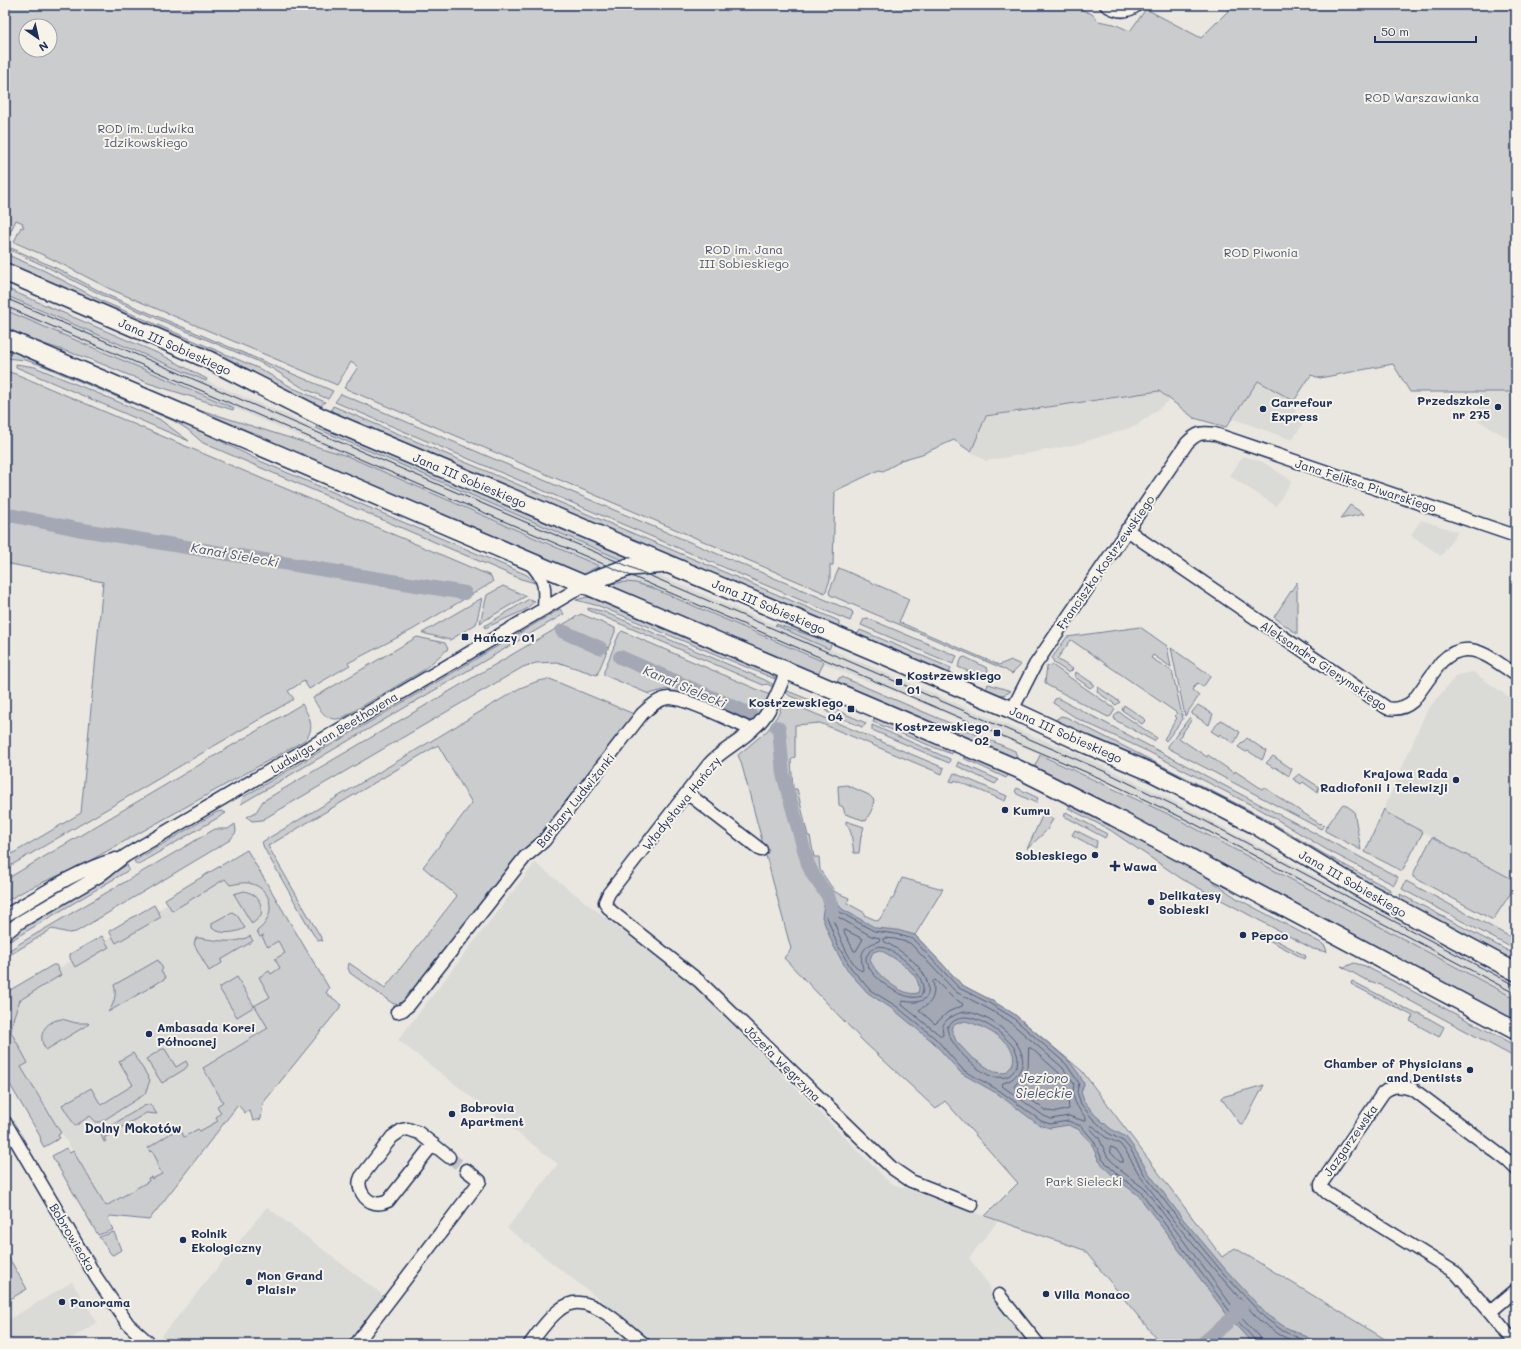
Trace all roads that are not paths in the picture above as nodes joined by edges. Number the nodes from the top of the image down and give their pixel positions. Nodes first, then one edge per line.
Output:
1 (1106, 5) edge
2 (1137, 5) edge
3 (5, 272) edge
4 (5, 338) edge
5 (1215, 434) joint
6 (1127, 529) junction
7 (1516, 536) edge
8 (525, 558) junction
9 (671, 564) junction
10 (586, 584) junction
11 (544, 610) junction
12 (787, 670) junction
13 (1516, 675) edge
14 (1012, 710) junction
15 (752, 730) junction
16 (687, 793) junction
17 (761, 850) dead end
18 (125, 856) junction
19 (605, 902) joint
20 (5, 916) edge
21 (5, 934) edge
22 (1516, 972) edge
23 (397, 1012) dead end
24 (1516, 1031) edge
25 (5, 1122) edge
26 (433, 1144) junction
27 (449, 1157) tunnel mouth
28 (1516, 1169) edge
29 (466, 1170) tunnel mouth
30 (972, 1205) dead end
31 (1516, 1290) edge
32 (999, 1295) dead end
33 (1490, 1312) junction
34 (150, 1344) edge
35 (356, 1344) edge
36 (530, 1344) edge
37 (644, 1344) edge
38 (1038, 1344) edge
39 (1516, 1344) edge

1 - 2 street
3 - 9 main road, Jana III Sobieskiego
4 - 8 main road
5 - 6 street, Franciszka Kostrzewskiego
5 - 7 street, Jana Feliksa Piwarskiego
6 - 13 street, Aleksandra Gierymskiego
6 - 14 street, Franciszka Kostrzewskiego
8 - 10 main road
8 - 11 street
9 - 10 main road
9 - 14 main road, Jana III Sobieskiego
10 - 11 street, Ludwiga van Beethovena
10 - 12 main road
11 - 18 street, Ludwiga van Beethovena
12 - 15 street, Władysława Hańczy
12 - 24 main road
14 - 22 main road, Jana III Sobieskiego
15 - 16 street, Władysława Hańczy
15 - 23 street, Barbary Ludwiżanki
16 - 17 street
16 - 19 street, Władysława Hańczy
18 - 20 street, Ludwiga van Beethovena
18 - 21 street, Ludwiga van Beethovena
19 - 30 street, Józefa Węgrzyna
25 - 34 street, Bobrowiecka
26 - 26 street
26 - 27 street
28 - 33 street, Jazgarzewska
29 - 35 street
31 - 33 street
32 - 38 street
33 - 39 street, Jazgarzewska
36 - 37 street

